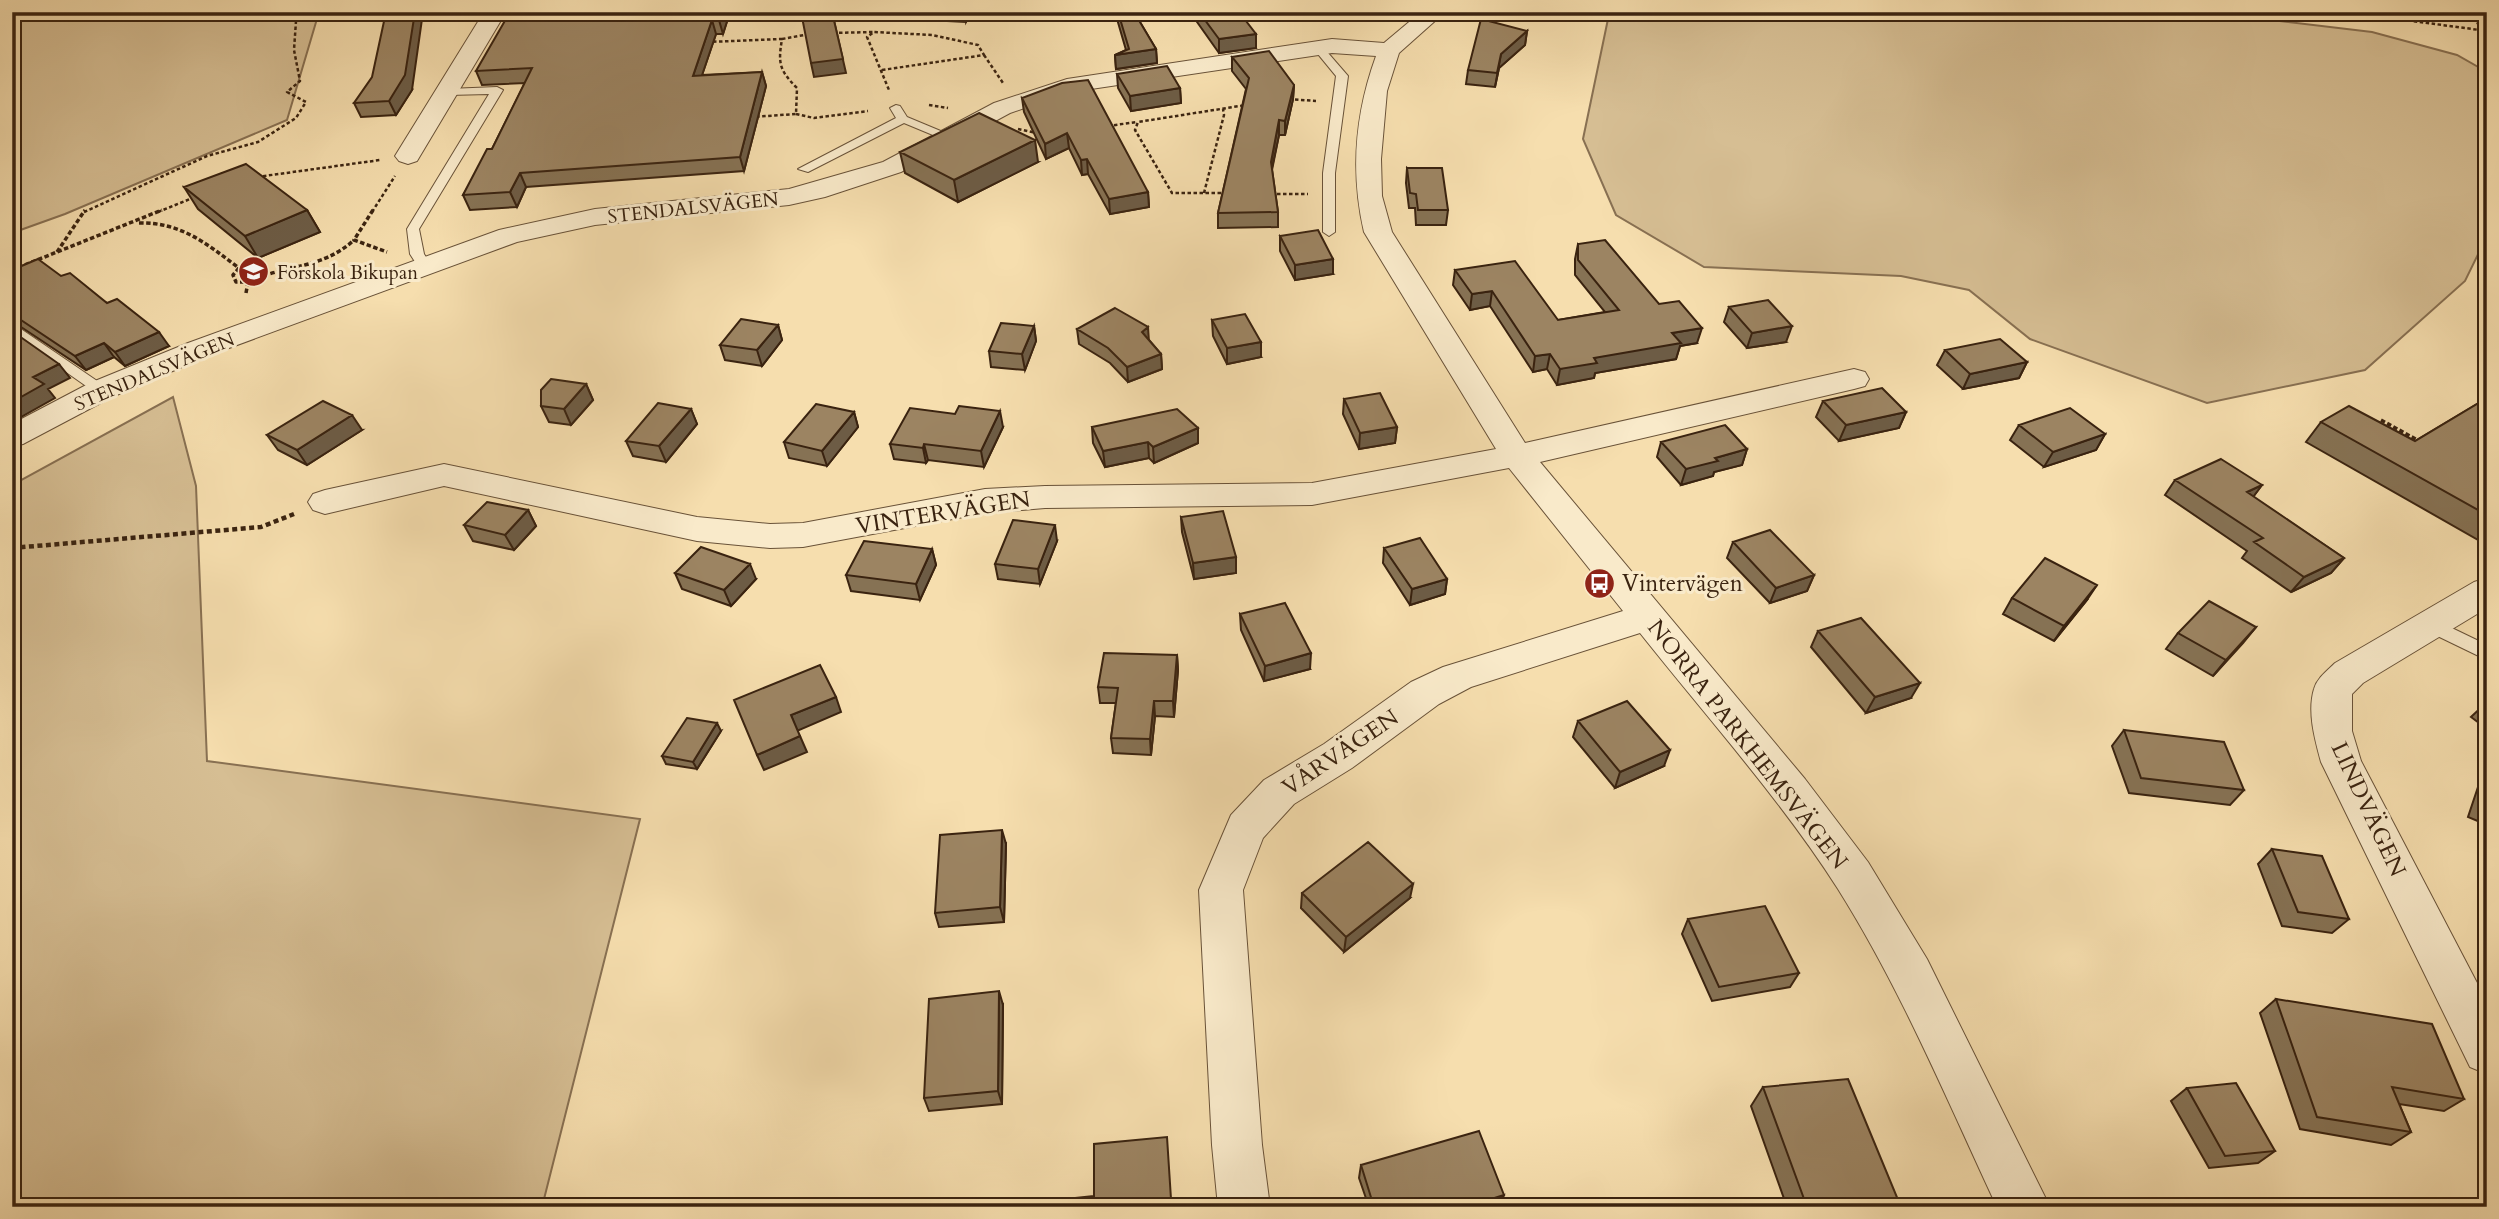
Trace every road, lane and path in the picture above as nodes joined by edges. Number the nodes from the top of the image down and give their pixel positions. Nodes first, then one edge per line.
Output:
1 (282, 12) edge
2 (495, 12) edge
3 (1434, 12) edge
4 (2323, 12) edge
5 (2471, 12) edge
6 (2367, 14) edge
7 (2480, 30) junction
8 (2487, 31) edge
9 (874, 32) junction
10 (810, 34) edge
11 (823, 34) edge
12 (782, 39) junction
13 (2487, 39) edge
14 (706, 42) edge
15 (1318, 48) junction
16 (1389, 50) junction
17 (883, 70) junction
18 (448, 92) junction
19 (1288, 99) edge
20 (1337, 102) junction
21 (1249, 105) edge
22 (896, 108) junction
23 (1223, 109) junction
24 (796, 114) junction
25 (743, 118) edge
26 (903, 119) junction
27 (983, 119) junction
28 (1138, 122) junction
29 (1097, 127) edge
30 (1042, 134) edge
31 (949, 137) junction
32 (408, 156) junction
33 (804, 169) dead end
34 (255, 178) edge
35 (1204, 193) junction
36 (203, 194) edge
37 (1231, 194) edge
38 (1258, 194) edge
39 (1326, 194) junction
40 (134, 223) junction
41 (1329, 232) dead end
42 (354, 240) junction
43 (57, 253) junction
44 (424, 265) junction
45 (12, 270) edge
46 (247, 282) junction
47 (246, 293) dead end
48 (12, 327) edge
49 (1854, 379) dead end
50 (101, 390) junction
51 (2381, 420) edge
52 (12, 437) edge
53 (2428, 446) edge
54 (1517, 456) junction
55 (325, 502) joint
56 (12, 548) edge
57 (2487, 591) edge
58 (1647, 617) junction
59 (2429, 624) junction
60 (2487, 653) edge
61 (2487, 1051) edge
62 (1244, 1207) edge
63 (2024, 1207) edge

1 - 43 path
2 - 18 street
3 - 16 street
4 - 6 path
5 - 7 path
6 - 7 path
7 - 8 path
7 - 13 path
9 - 11 path
9 - 17 path
9 - 17 path
10 - 12 path
12 - 14 path
12 - 24 path
15 - 16 street, STENDALSVÄGEN
15 - 20 lane
15 - 27 street, STENDALSVÄGEN
16 - 54 street, NORRA PARKHEMSVÄGEN
17 - 22 path
18 - 32 street
18 - 44 lane
19 - 20 path
20 - 39 lane
21 - 23 path
22 - 24 path
22 - 26 lane
23 - 28 path
23 - 35 path
24 - 25 path
26 - 31 lane
26 - 33 lane
27 - 30 path
27 - 31 street, STENDALSVÄGEN
28 - 29 path
28 - 35 path
31 - 44 street, STENDALSVÄGEN
32 - 34 path
32 - 42 path
35 - 37 path
36 - 40 path
38 - 39 path
39 - 41 lane
40 - 43 path
40 - 46 path
42 - 44 path
42 - 46 path
43 - 45 path
44 - 50 street, STENDALSVÄGEN
46 - 47 path
48 - 50 lane
49 - 54 street, VINTERVÄGEN
50 - 52 street, STENDALSVÄGEN
51 - 53 path
54 - 55 street, VINTERVÄGEN
54 - 58 street, NORRA PARKHEMSVÄGEN
55 - 56 path
57 - 59 street, LINDVÄGEN
58 - 62 street, VÅRVÄGEN
58 - 63 street, NORRA PARKHEMSVÄGEN
59 - 60 lane
59 - 61 street, LINDVÄGEN

